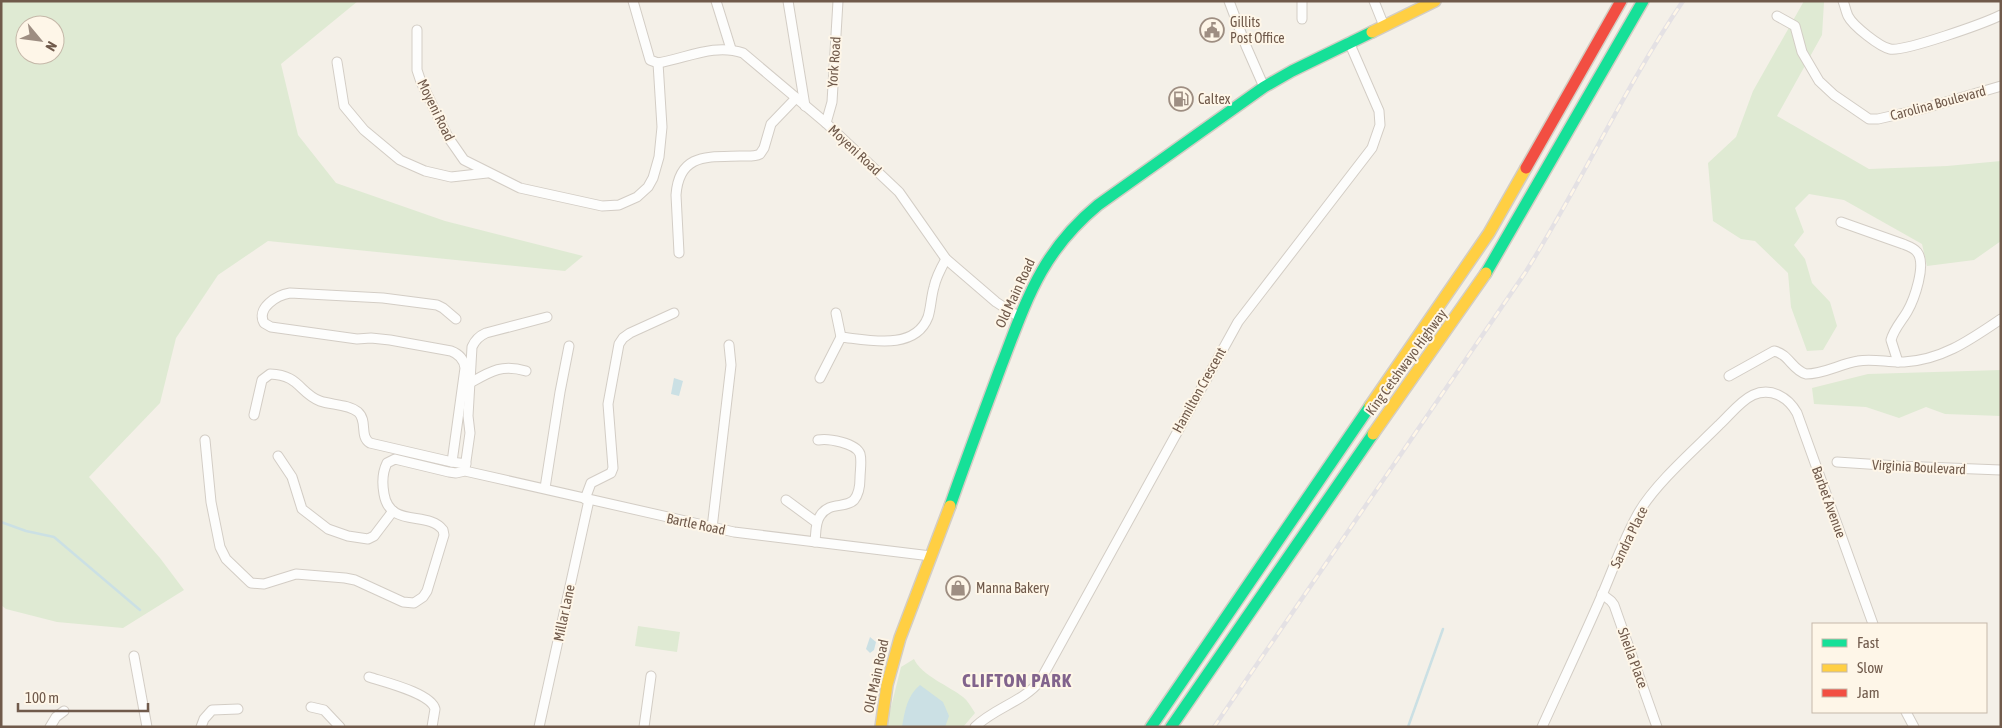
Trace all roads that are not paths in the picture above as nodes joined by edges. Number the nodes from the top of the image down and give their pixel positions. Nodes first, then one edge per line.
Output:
1 (633, 1) edge
2 (716, 1) edge
3 (788, 1) edge
4 (838, 1) edge
5 (1229, 1) edge
6 (1302, 1) edge
7 (1374, 1) edge
8 (1435, 1) edge
9 (1621, 1) edge
10 (1643, 1) edge
11 (1843, 1) edge
12 (2001, 14) edge
13 (1777, 16) dead end
14 (1302, 19) dead end
15 (1384, 26) junction
16 (417, 30) dead end
17 (1349, 42) junction
18 (732, 49) junction
19 (337, 62) dead end
20 (658, 63) junction
21 (2001, 86) edge
22 (1264, 87) junction
23 (796, 98) junction
24 (805, 106) junction
25 (826, 123) junction
26 (487, 173) junction
27 (1841, 222) dead end
28 (679, 253) dead end
29 (946, 259) junction
30 (674, 313) dead end
31 (836, 313) dead end
32 (547, 317) dead end
33 (1019, 317) junction
34 (2001, 319) edge
35 (456, 320) dead end
36 (841, 337) junction
37 (729, 345) dead end
38 (570, 346) dead end
39 (1898, 362) junction
40 (526, 370) dead end
41 (1729, 376) dead end
42 (820, 378) dead end
43 (470, 383) junction
44 (1770, 392) joint
45 (254, 415) dead end
46 (205, 440) dead end
47 (818, 440) dead end
48 (278, 456) dead end
49 (452, 462) junction
50 (1837, 462) dead end
51 (466, 468) junction
52 (2001, 470) edge
53 (545, 488) junction
54 (587, 499) junction
55 (786, 500) dead end
56 (393, 511) junction
57 (816, 522) junction
58 (712, 528) junction
59 (815, 542) junction
60 (931, 556) junction
61 (1602, 594) junction
62 (1872, 623) edge
63 (134, 656) dead end
64 (651, 676) dead end
65 (369, 677) dead end
66 (311, 707) dead end
67 (238, 709) dead end
68 (64, 711) dead end
69 (1907, 713) edge
70 (50, 727) edge
71 (146, 727) edge
72 (201, 727) edge
73 (340, 727) edge
74 (432, 727) edge
75 (539, 727) edge
76 (644, 727) edge
77 (881, 727) edge
78 (975, 727) edge
79 (1151, 727) edge
80 (1171, 727) edge
81 (1542, 727) edge
82 (1657, 727) edge
83 (1914, 727) edge

1 - 20 street
2 - 18 street
3 - 24 street
4 - 25 street, York Road
5 - 22 street
6 - 14 street
7 - 15 street
8 - 15 main road, Old Main Road
9 - 79 main road, King Cetshwayo Highway
10 - 80 main road, King Cetshwayo Highway
11 - 12 street
13 - 21 street, Carolina Boulevard
15 - 17 main road, Old Main Road
16 - 26 street, Moyeni Road
17 - 22 main road, Old Main Road
17 - 78 street, Hamilton Crescent
18 - 20 street
18 - 23 street, Moyeni Road
19 - 26 street
20 - 26 street, Moyeni Road
22 - 33 main road, Old Main Road
23 - 24 street, Moyeni Road
23 - 28 street
24 - 25 street, Moyeni Road
25 - 29 street, Moyeni Road
27 - 39 street
29 - 33 street, Moyeni Road
29 - 36 street
30 - 54 street
31 - 36 street
32 - 43 street
33 - 60 main road, Old Main Road
34 - 39 street
35 - 49 street
36 - 42 street
37 - 58 street
38 - 53 street
39 - 41 street
40 - 43 street
43 - 51 street
44 - 61 street, Sandra Place
44 - 62 street, Barbet Avenue
45 - 49 street
46 - 56 street
47 - 57 street
48 - 56 street
49 - 51 street
50 - 52 street, Virginia Boulevard
51 - 53 street, Bartle Road
51 - 56 street
53 - 54 street, Bartle Road
54 - 58 street, Bartle Road
54 - 75 street, Millar Lane
55 - 57 street
57 - 59 street
58 - 59 street, Bartle Road
59 - 60 street, Bartle Road
60 - 77 main road, Old Main Road
61 - 81 street, Sandra Place
61 - 82 street, Sheila Place
63 - 71 street
64 - 76 street
65 - 74 street
66 - 73 street
67 - 72 street
68 - 70 street
69 - 83 street

